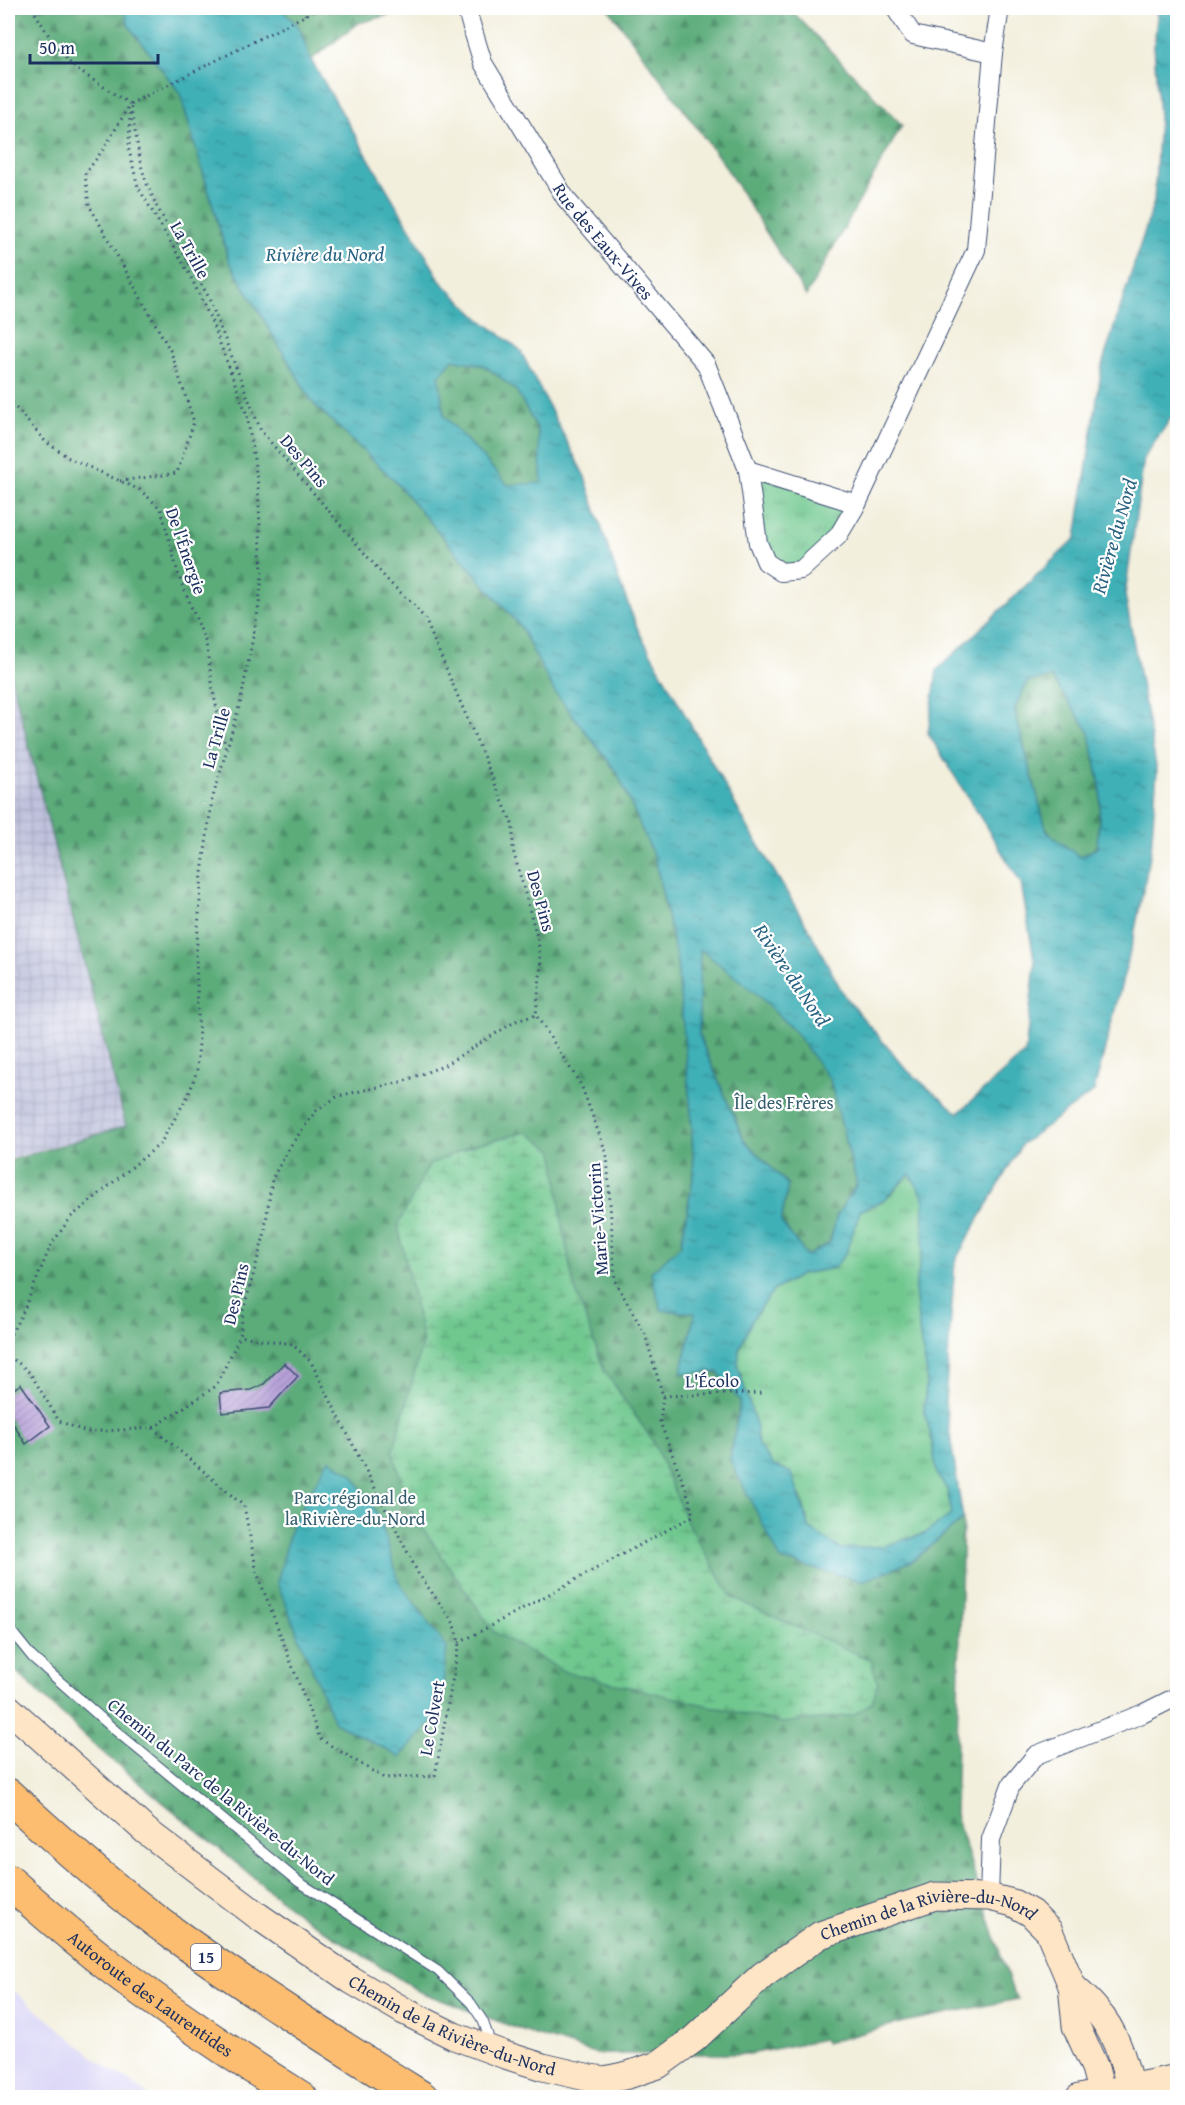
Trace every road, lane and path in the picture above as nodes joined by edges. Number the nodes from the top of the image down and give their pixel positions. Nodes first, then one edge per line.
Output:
1 (32, 8) edge
2 (303, 8) edge
3 (320, 8) edge
4 (466, 8) edge
5 (895, 8) edge
6 (1000, 8) edge
7 (306, 15) junction
8 (993, 53) junction
9 (130, 104) junction
10 (8, 399) edge
11 (13, 406) junction
12 (8, 410) edge
13 (748, 470) junction
14 (120, 481) junction
15 (857, 504) junction
16 (226, 751) junction
17 (537, 1015) junction
18 (240, 1336) junction
19 (8, 1339) edge
20 (8, 1358) edge
21 (761, 1394) dead end
22 (663, 1395) junction
23 (153, 1428) junction
24 (8, 1627) edge
25 (459, 1643) junction
26 (1178, 1696) edge
27 (8, 1708) edge
28 (8, 1794) edge
29 (8, 1881) edge
30 (990, 1897) junction
31 (1072, 1986) junction
32 (486, 2049) junction
33 (1178, 2078) edge
34 (1132, 2092) edge
35 (1095, 2095) edge
36 (301, 2097) edge
37 (422, 2097) edge

1 - 9 path
2 - 7 path
3 - 7 path
4 - 13 street, Rue des Eaux-Vives
5 - 8 street
6 - 8 street, Rue des Eaux-Vives
7 - 9 path
8 - 15 street, Rue des Eaux-Vives
9 - 14 path
9 - 16 path, La Trille
9 - 17 path, Des Pins
10 - 11 path, De l'Énergie
11 - 12 path
11 - 14 path, De l'Énergie
13 - 15 street
13 - 15 street, Rue des Eaux-Vives
14 - 16 path, De l'Énergie
16 - 19 path, La Trille
17 - 18 path, Des Pins
17 - 22 path, Marie-Victorin
18 - 23 path, Des Pins
18 - 25 path
20 - 23 path
21 - 22 path, L'Écolo
22 - 25 path, Marie-Victorin
23 - 25 path, Le Colvert
24 - 32 lane, Chemin du Parc de la Rivière-du-Nord
26 - 30 street
27 - 32 street, Chemin de la Rivière-du-Nord
28 - 37 highway, 15
29 - 36 highway, Autoroute des Laurentides
30 - 31 street, Chemin de la Rivière-du-Nord
30 - 32 street, Chemin de la Rivière-du-Nord
31 - 34 street, Chemin de la Rivière-du-Nord
31 - 35 street, Chemin de la Rivière-du-Nord
33 - 34 street
34 - 35 street

